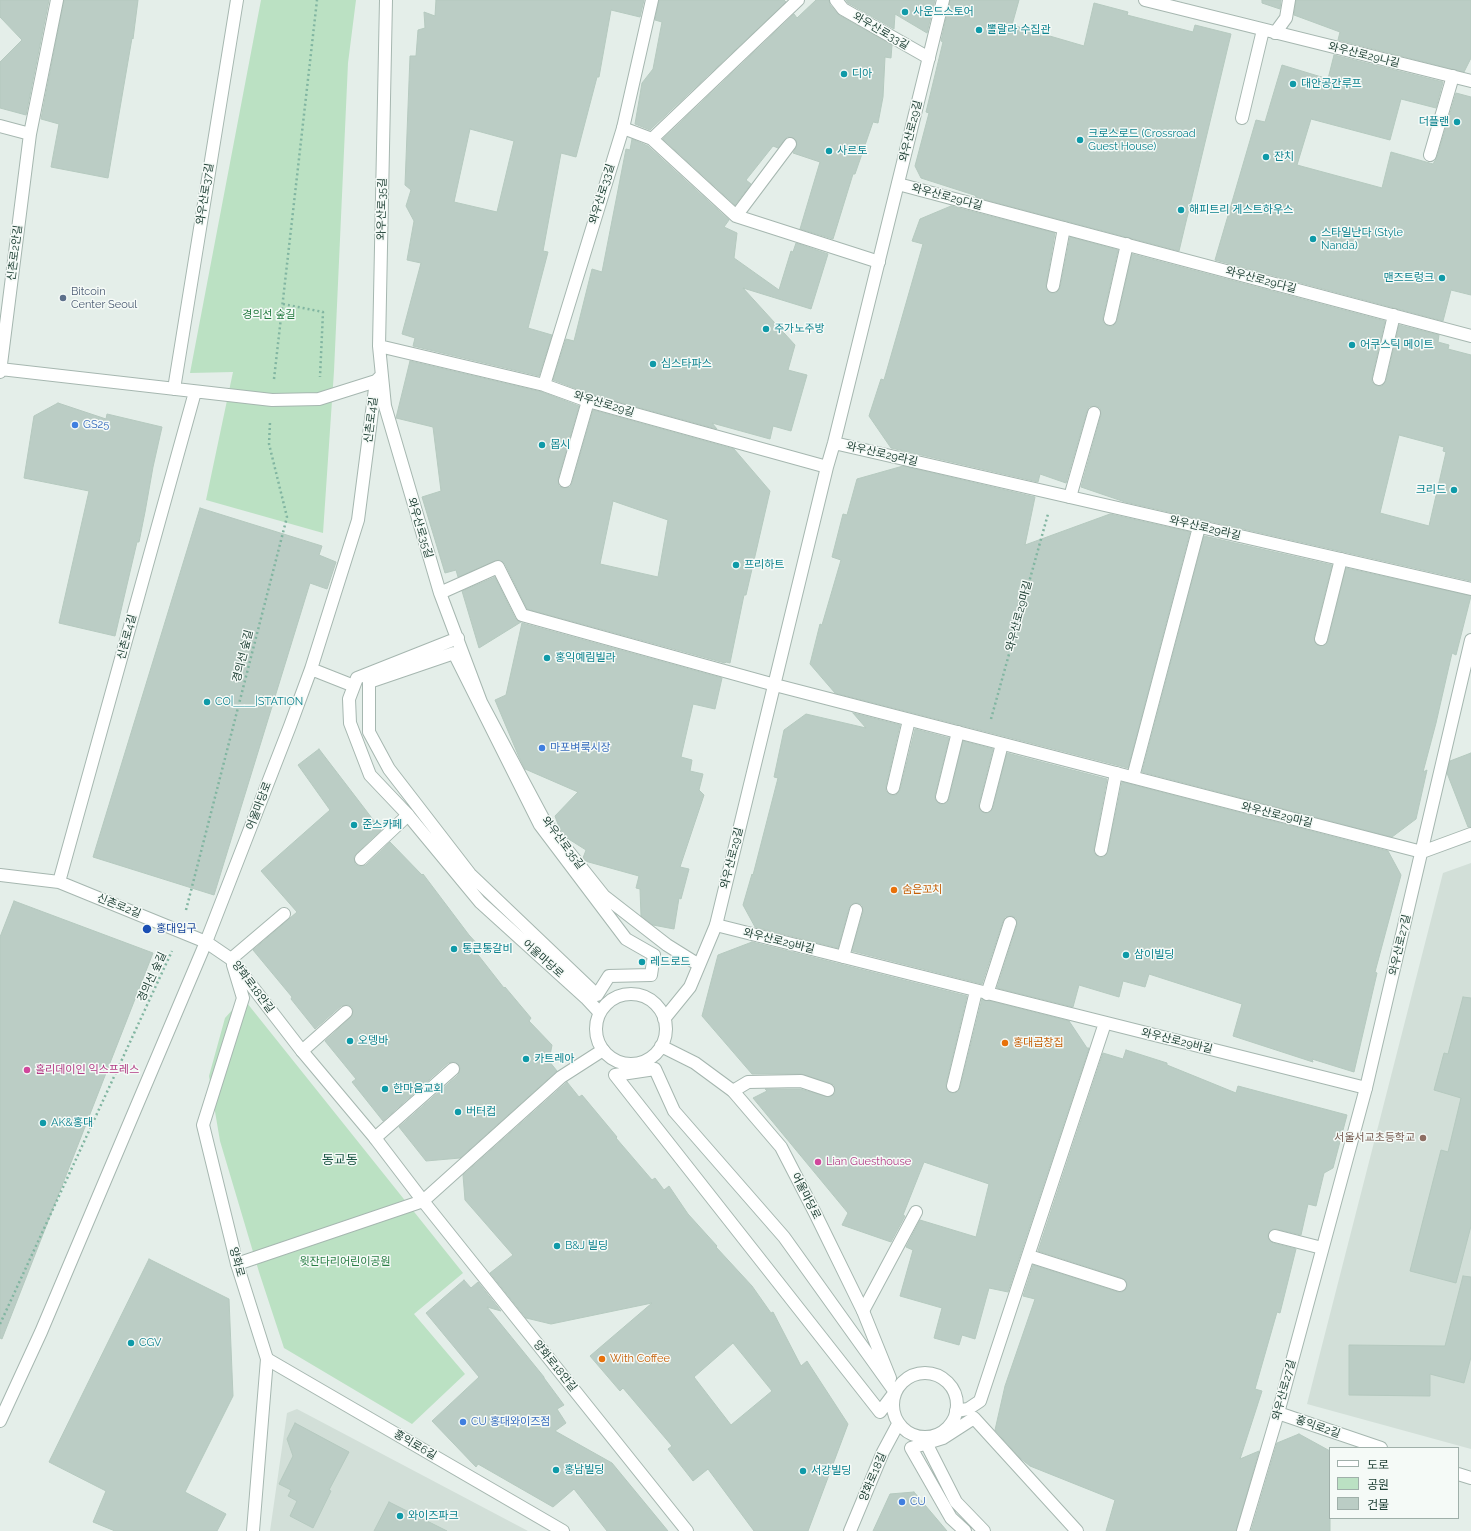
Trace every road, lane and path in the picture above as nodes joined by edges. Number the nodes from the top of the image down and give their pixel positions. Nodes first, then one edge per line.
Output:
1 (58, 0) edge
2 (237, 0) edge
3 (317, 0) edge
4 (386, 0) edge
5 (652, 0) edge
6 (798, 0) edge
7 (944, 0) edge
8 (1145, 0) edge
9 (1290, 0) edge
10 (841, 3) edge
11 (1269, 32) junction
12 (929, 58) junction
13 (1453, 76) junction
14 (1471, 81) edge
15 (1242, 118) dead end
16 (0, 126) edge
17 (622, 128) junction
18 (30, 134) junction
19 (652, 139) junction
20 (790, 144) dead end
21 (1430, 155) dead end
22 (898, 184) junction
23 (736, 216) junction
24 (1064, 228) junction
25 (1127, 244) junction
26 (879, 262) junction
27 (1053, 286) dead end
28 (283, 304) junction
29 (1394, 315) junction
30 (1110, 319) dead end
31 (1471, 336) edge
32 (379, 346) junction
33 (0, 369) edge
34 (0, 372) edge
35 (379, 378) junction
36 (1379, 379) dead end
37 (544, 385) junction
38 (174, 389) junction
39 (195, 392) junction
40 (319, 399) junction
41 (272, 400) junction
42 (588, 401) junction
43 (1094, 412) dead end
44 (834, 443) junction
45 (827, 467) junction
46 (565, 481) dead end
47 (1053, 493) junction
48 (1070, 497) junction
49 (1198, 526) junction
50 (1341, 559) junction
51 (1471, 589) edge
52 (440, 593) junction
53 (458, 638) junction
54 (1321, 639) dead end
55 (1471, 640) edge
56 (311, 669) junction
57 (369, 682) joint
58 (775, 685) junction
59 (354, 686) junction
60 (909, 720) junction
61 (958, 732) junction
62 (985, 739) junction
63 (1002, 744) junction
64 (1116, 773) junction
65 (1133, 777) junction
66 (893, 788) dead end
67 (942, 797) dead end
68 (986, 806) dead end
69 (408, 815) junction
70 (1471, 834) edge
71 (1101, 850) dead end
72 (1422, 852) junction
73 (361, 859) dead end
74 (0, 875) edge
75 (59, 882) junction
76 (856, 910) dead end
77 (284, 914) dead end
78 (1010, 923) dead end
79 (716, 925) junction
80 (180, 931) junction
81 (206, 942) junction
82 (842, 957) junction
83 (231, 958) junction
84 (700, 965) junction
85 (982, 992) junction
86 (346, 1012) dead end
87 (599, 1012) junction
88 (664, 1019) junction
89 (1104, 1023) junction
90 (661, 1046) junction
91 (603, 1050) junction
92 (302, 1051) junction
93 (453, 1069) dead end
94 (953, 1086) dead end
95 (1366, 1088) junction
96 (828, 1090) dead end
97 (734, 1091) junction
98 (375, 1138) junction
99 (423, 1201) junction
100 (916, 1212) dead end
101 (1274, 1236) dead end
102 (1322, 1248) junction
103 (1029, 1256) junction
104 (237, 1264) junction
105 (1120, 1285) dead end
106 (863, 1311) junction
107 (0, 1324) edge
108 (268, 1359) junction
109 (895, 1392) junction
110 (956, 1411) junction
111 (1278, 1413) junction
112 (0, 1421) edge
113 (898, 1424) junction
114 (923, 1437) junction
115 (1378, 1447) edge
116 (1459, 1474) edge
117 (1471, 1478) edge
118 (253, 1531) edge
119 (563, 1531) edge
120 (687, 1531) edge
121 (850, 1531) edge
122 (965, 1531) edge
123 (984, 1531) edge
124 (1077, 1531) edge
125 (1243, 1531) edge

1 - 18 street, 신촌로2안길
2 - 38 street, 와우산로37길
3 - 28 path, 경의선 숲길
4 - 32 street, 와우산로35길
5 - 17 street, 와우산로33길
6 - 19 street
7 - 12 street, 와우산로29길
8 - 11 street, 와우산로29나길
9 - 11 street
10 - 12 street, 와우산로33길
11 - 13 street, 와우산로29나길
11 - 15 street
12 - 22 street, 와우산로29길
13 - 14 street, 와우산로29나길
13 - 21 street
16 - 18 street
17 - 19 street
17 - 37 street, 와우산로33길
18 - 33 street, 신촌로2안길
19 - 23 street
20 - 23 street
22 - 24 street, 와우산로29다길
22 - 26 street, 와우산로29길
23 - 26 street
24 - 25 street, 와우산로29다길
24 - 27 street
25 - 29 street, 와우산로29다길
25 - 30 street
26 - 44 street, 와우산로29길
28 - 40 path
28 - 41 path, 경의선 숲길
29 - 31 street, 와우산로29다길
29 - 36 street
32 - 35 street, 와우산로35길
32 - 37 street, 와우산로29길
33 - 34 street, 신촌로2안길
33 - 38 street, 신촌로4길
35 - 40 street, 신촌로4길
35 - 52 street, 와우산로35길
35 - 56 street, 신촌로4길
37 - 42 street, 와우산로29길
38 - 39 street, 신촌로4길
39 - 41 street, 신촌로4길
39 - 75 street, 신촌로4길
40 - 41 street, 신촌로4길
41 - 80 path, 경의선 숲길
42 - 45 street, 와우산로29길
42 - 46 street
43 - 48 street
44 - 45 street, 와우산로29길
44 - 47 street, 와우산로29라길
45 - 58 street, 와우산로29길
47 - 48 street, 와우산로29라길
47 - 62 path, 와우산로29마길
48 - 49 street, 와우산로29라길
49 - 50 street, 와우산로29라길
49 - 65 street
50 - 51 street, 와우산로29라길
50 - 54 street
52 - 53 street, 와우산로35길
52 - 58 street
53 - 59 street
53 - 84 street, 와우산로35길
55 - 72 street, 와우산로27길
56 - 59 street
56 - 81 street, 어울마당로
57 - 57 street
58 - 60 street, 와우산로29마길
58 - 79 street, 와우산로29길
59 - 69 street, 어울마당로
60 - 61 street, 와우산로29마길
60 - 66 street
61 - 62 street, 와우산로29마길
61 - 67 street
62 - 63 street, 와우산로29마길
63 - 64 street, 와우산로29마길
63 - 68 street
64 - 65 street, 와우산로29마길
64 - 71 street
65 - 72 street, 와우산로29마길
69 - 73 street
69 - 87 street, 어울마당로
70 - 72 street
72 - 95 street, 와우산로27길
74 - 75 street, 신촌로2길
75 - 80 street, 신촌로2길
76 - 82 street
77 - 83 street, 양화로18안길
78 - 85 street
79 - 82 street, 와우산로29바길
79 - 84 street, 와우산로29길
80 - 81 street, 신촌로2길
80 - 107 path, 경의선 숲길
81 - 83 street, 신촌로2길
81 - 112 street
82 - 85 street, 와우산로29바길
83 - 92 street, 양화로18안길
83 - 104 street, 양화로
84 - 88 street, 와우산로29길
85 - 89 street, 와우산로29바길
85 - 94 street
86 - 92 street
87 - 88 street
87 - 91 street
88 - 90 street
89 - 95 street, 와우산로29바길
89 - 103 street
90 - 91 street
90 - 97 street, 어울마당로
91 - 99 street
92 - 98 street, 양화로18안길
93 - 98 street
95 - 102 street, 와우산로27길
96 - 97 street
97 - 106 street, 어울마당로
98 - 99 street, 양화로18안길
99 - 104 street
99 - 120 street, 양화로18안길
100 - 106 street
101 - 102 street
102 - 111 street, 와우산로27길
103 - 105 street
103 - 110 street
104 - 108 street, 양화로
106 - 109 street, 어울마당로
108 - 118 street, 양화로
108 - 119 street, 홍익로6길
109 - 109 street
109 - 110 street
109 - 113 street
110 - 114 street
111 - 115 street, 홍익로2길
111 - 125 street, 와우산로27길
113 - 114 street
113 - 121 street, 양화로18길
114 - 123 street
116 - 117 street
122 - 124 street

